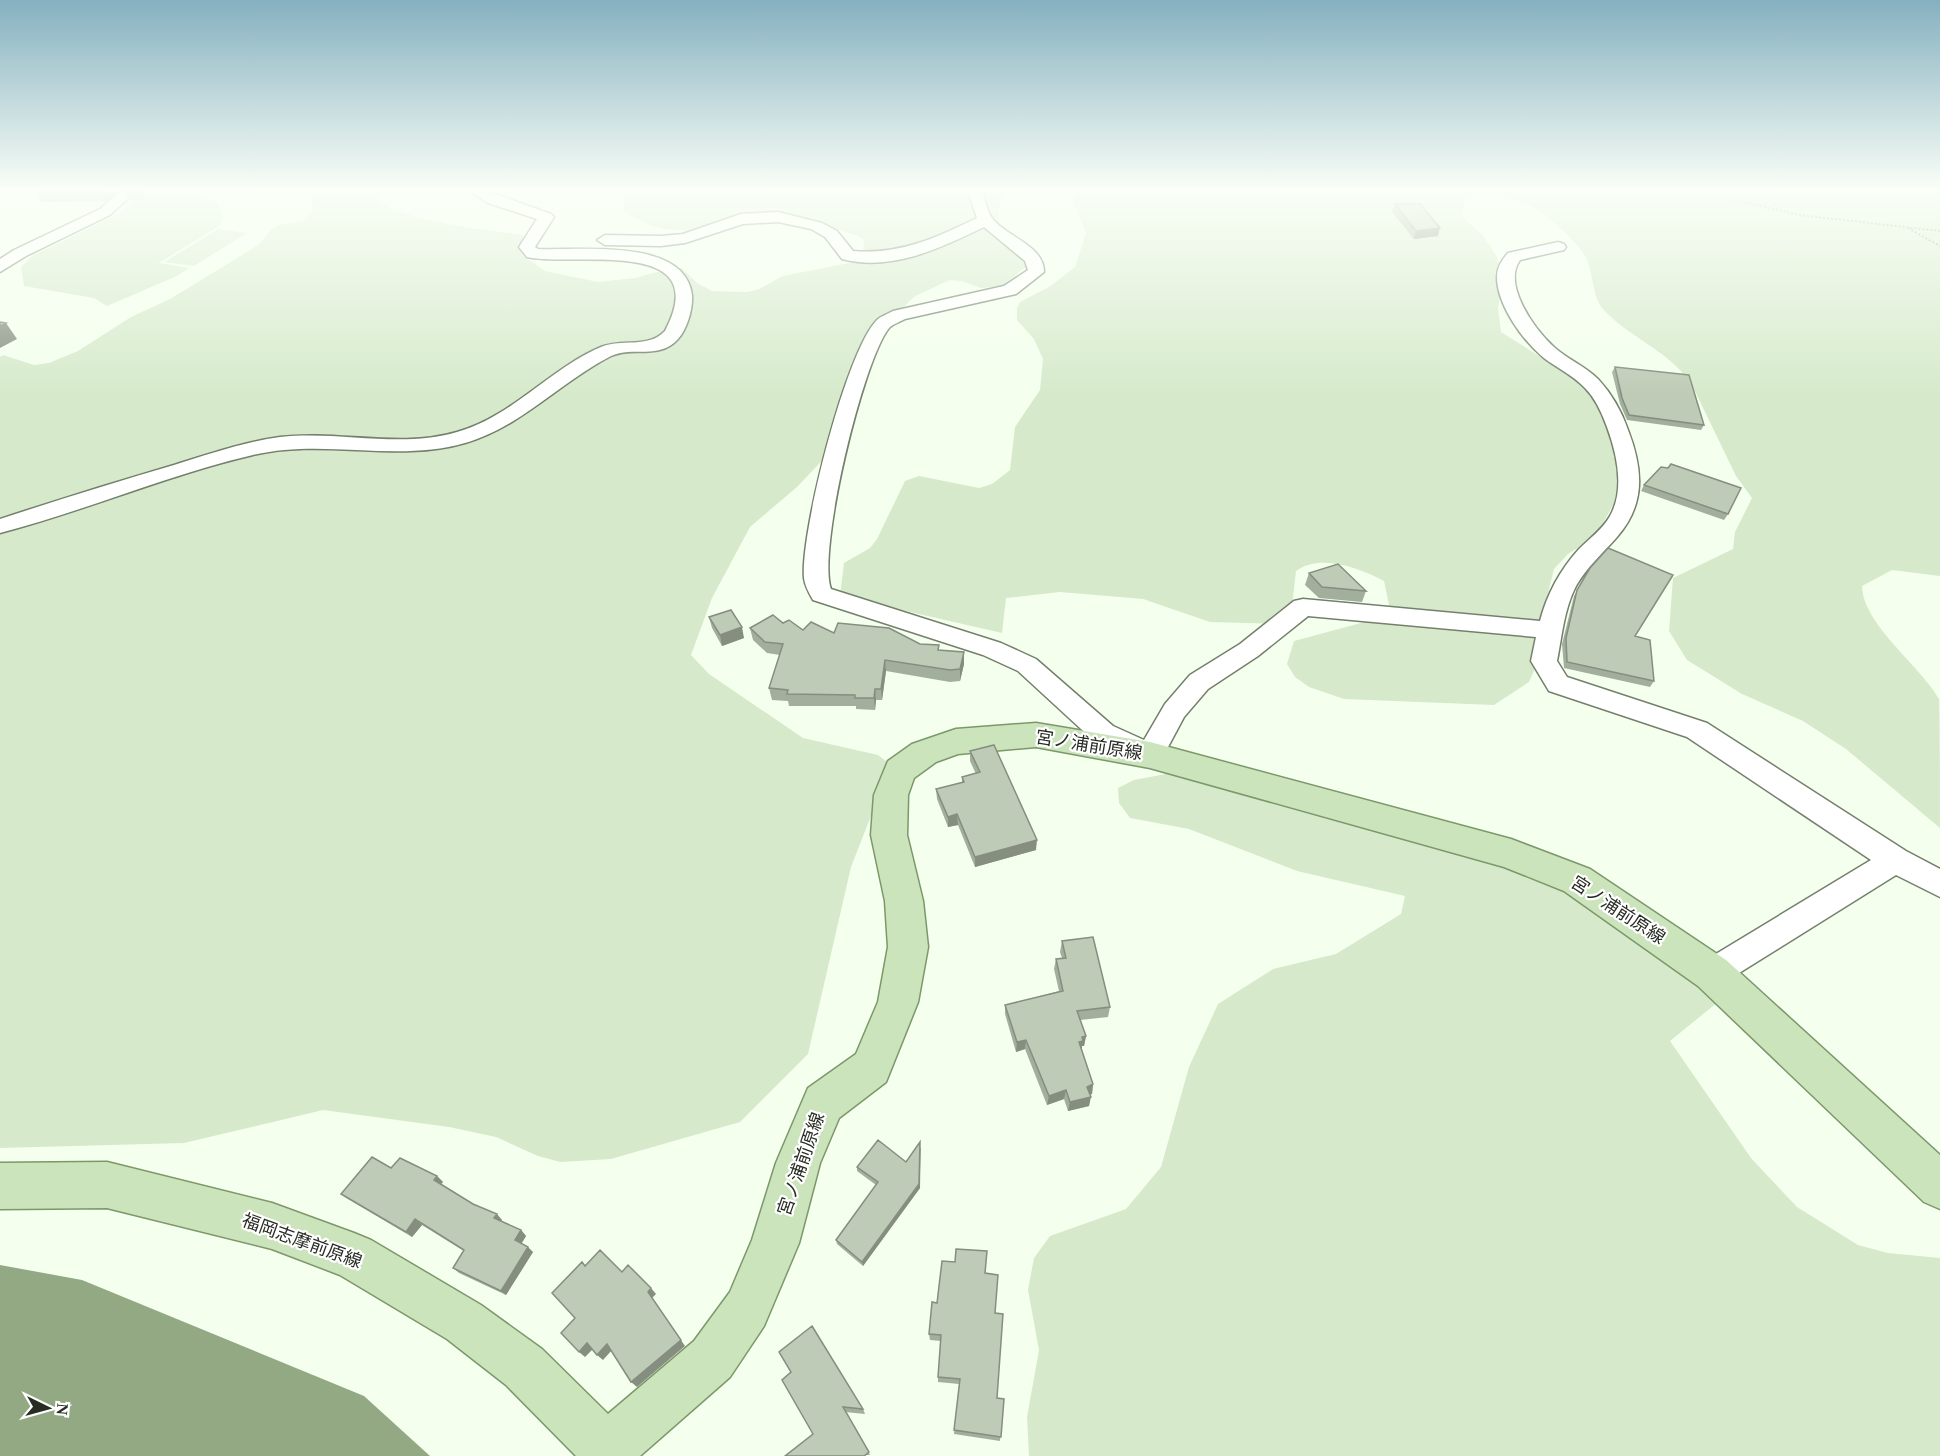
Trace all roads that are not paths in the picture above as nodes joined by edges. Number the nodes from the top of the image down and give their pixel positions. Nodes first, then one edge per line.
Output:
1 (638, 259) edge
2 (1032, 259) edge
3 (1510, 259) edge
4 (0, 526) edge
5 (1551, 630) junction
6 (1150, 754) junction
7 (1895, 860) junction
8 (1940, 884) edge
9 (1712, 973) junction
10 (0, 1186) edge
11 (1940, 1186) edge
12 (610, 1452) edge

1 - 4 street
2 - 6 street
3 - 5 street
5 - 6 street
5 - 7 street
6 - 9 main road, 宮ノ浦前原線
6 - 12 main road, 宮ノ浦前原線
7 - 8 street
7 - 9 street
9 - 11 main road, 宮ノ浦前原線
10 - 12 main road, 福岡志摩前原線

